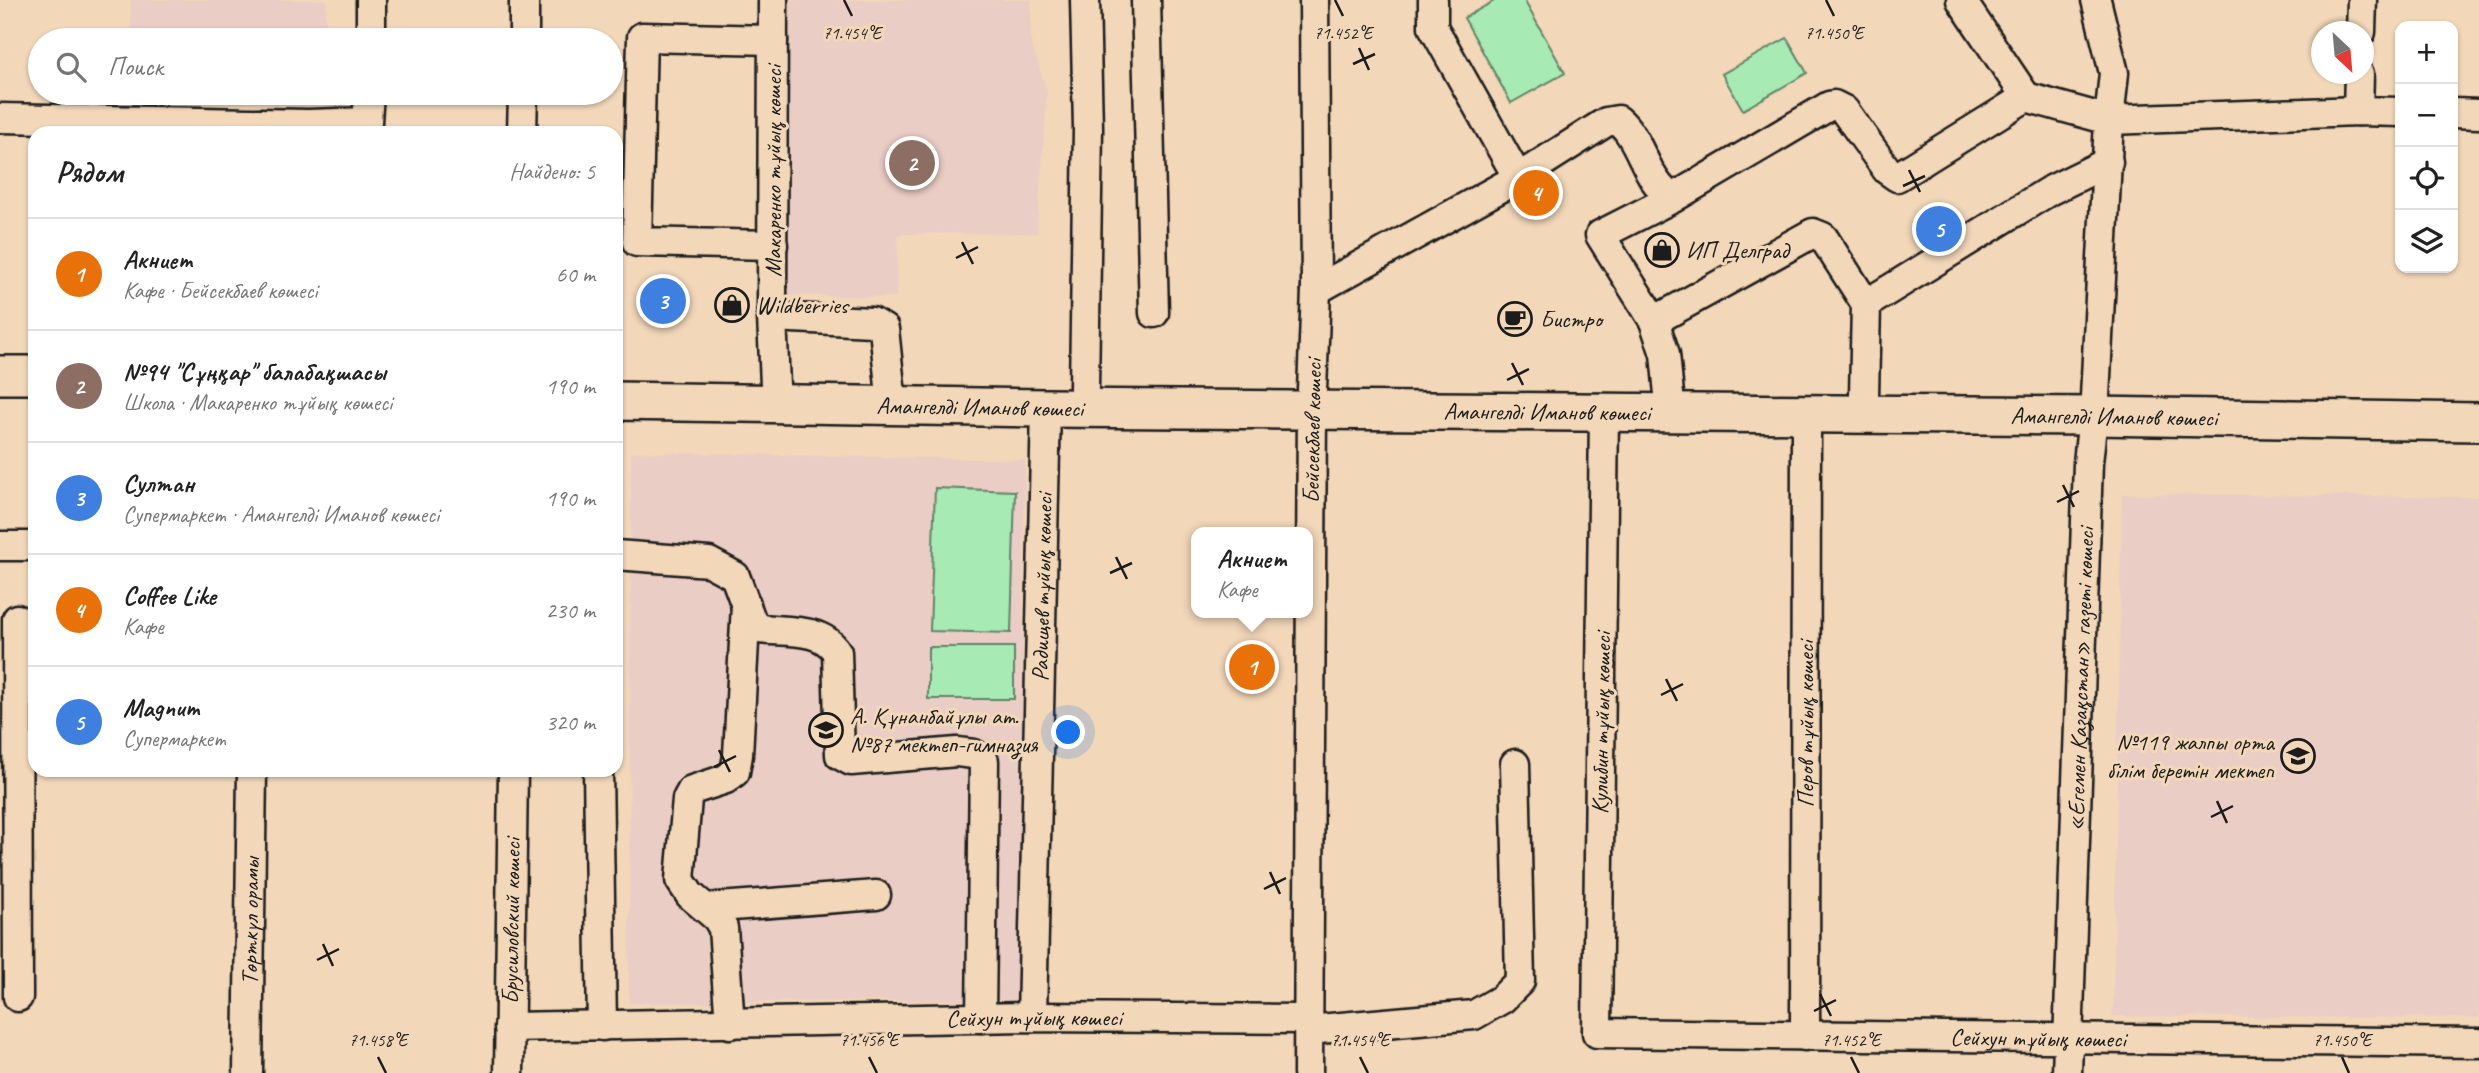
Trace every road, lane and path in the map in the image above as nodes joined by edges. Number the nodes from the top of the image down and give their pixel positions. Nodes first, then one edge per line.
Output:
1 (370, 0) edge
2 (524, 0) edge
3 (773, 0) edge
4 (1085, 0) edge
5 (1146, 0) edge
6 (1314, 0) edge
7 (1433, 0) edge
8 (1961, 0) edge
9 (2096, 0) edge
10 (2362, 0) edge
11 (2361, 21) edge
12 (371, 28) edge
13 (524, 28) edge
14 (773, 40) junction
15 (2359, 84) edge
16 (2026, 97) junction
17 (368, 105) edge
18 (523, 105) edge
19 (2358, 111) junction
20 (2395, 112) edge
21 (2458, 113) edge
22 (2479, 114) edge
23 (0, 118) edge
24 (2109, 120) junction
25 (168, 126) edge
26 (262, 126) edge
27 (522, 126) edge
28 (2108, 162) junction
29 (1518, 178) junction
30 (1674, 198) junction
31 (774, 245) junction
32 (1316, 290) junction
33 (1866, 304) junction
34 (1154, 313) dead end
35 (772, 317) junction
36 (1654, 321) junction
37 (0, 375) edge
38 (28, 375) edge
39 (623, 383) edge
40 (775, 385) junction
41 (891, 386) junction
42 (1084, 388) junction
43 (1669, 394) junction
44 (0, 396) edge
45 (1864, 396) junction
46 (28, 397) edge
47 (2479, 397) edge
48 (1312, 399) junction
49 (623, 401) edge
50 (2094, 406) junction
51 (1046, 408) junction
52 (1604, 412) junction
53 (1805, 414) junction
54 (2479, 422) edge
55 (1311, 527) edge
56 (0, 546) edge
57 (28, 546) edge
58 (623, 556) edge
59 (746, 604) junction
60 (1311, 618) edge
61 (17, 619) edge
62 (1515, 764) dead end
63 (252, 777) edge
64 (513, 777) edge
65 (598, 777) edge
66 (876, 895) dead end
67 (706, 908) junction
68 (18, 998) dead end
69 (1032, 1017) junction
70 (981, 1018) junction
71 (730, 1024) junction
72 (1308, 1024) junction
73 (602, 1026) junction
74 (509, 1027) junction
75 (1597, 1034) joint
76 (1805, 1036) junction
77 (2070, 1038) junction
78 (2479, 1043) edge
79 (248, 1073) edge
80 (509, 1073) edge
81 (1308, 1073) edge
82 (2067, 1073) edge

1 - 12 street
2 - 13 street
3 - 14 street, Макаренко тұйық көшесі
4 - 42 street
5 - 34 street
6 - 32 street, Бейсекбаев көшесі
7 - 29 street
8 - 16 street
9 - 24 street, «Егемен Қазақстан» газеті көшесі
10 - 11 street
14 - 31 street, Макаренко тұйық көшесі
14 - 31 street
15 - 19 street
16 - 24 street
16 - 30 street
17 - 26 street
18 - 27 street
19 - 20 street
19 - 24 street
21 - 22 street
23 - 25 street
24 - 28 street, «Егемен Қазақстан» газеті көшесі
28 - 33 street
28 - 50 street, «Егемен Қазақстан» газеті көшесі
29 - 30 street
29 - 32 street
30 - 36 street
31 - 35 street, Макаренко тұйық көшесі
32 - 48 street, Бейсекбаев көшесі
33 - 36 street
33 - 45 street
35 - 40 street, Макаренко тұйық көшесі
35 - 41 street
36 - 43 street
37 - 38 main road
39 - 40 main road, Амангелді Иманов көшесі
40 - 41 main road, Амангелді Иманов көшесі
41 - 42 main road, Амангелді Иманов көшесі
42 - 48 main road, Амангелді Иманов көшесі
43 - 45 main road, Амангелді Иманов көшесі
43 - 48 main road, Амангелді Иманов көшесі
44 - 46 main road
45 - 50 main road, Амангелді Иманов көшесі
47 - 50 main road, Амангелді Иманов көшесі
48 - 51 main road, Амангелді Иманов көшесі
48 - 52 main road, Амангелді Иманов көшесі
48 - 55 street, Бейсекбаев көшесі
49 - 51 main road, Амангелді Иманов көшесі
50 - 53 main road, Амангелді Иманов көшесі
50 - 54 main road, Амангелді Иманов көшесі
50 - 77 street, «Егемен Қазақстан» газеті көшесі
51 - 69 street, Радищев тұйық көшесі
52 - 53 main road, Амангелді Иманов көшесі
52 - 75 street, Кулибин тұйық көшесі
53 - 76 street, Перов тұйық көшесі
56 - 57 street
58 - 59 street
59 - 67 street
59 - 70 street
60 - 72 street, Бейсекбаев көшесі
61 - 68 street
62 - 72 street, Сейхун тұйық көшесі
63 - 79 street, Төрткүл орамы
64 - 74 street, Брусиловский көшесі
65 - 73 street
66 - 67 street
67 - 71 street
69 - 70 street, Сейхун тұйық көшесі
69 - 72 street, Сейхун тұйық көшесі
70 - 71 street, Сейхун тұйық көшесі
71 - 73 street, Сейхун тұйық көшесі
72 - 81 street, Бейсекбаев көшесі
73 - 74 street, Сейхун тұйық көшесі
74 - 80 street, Брусиловский көшесі
75 - 76 street, Сейхун тұйық көшесі
76 - 77 street, Сейхун тұйық көшесі
77 - 78 street, Сейхун тұйық көшесі
77 - 82 street, «Егемен Қазақстан» газеті көшесі

